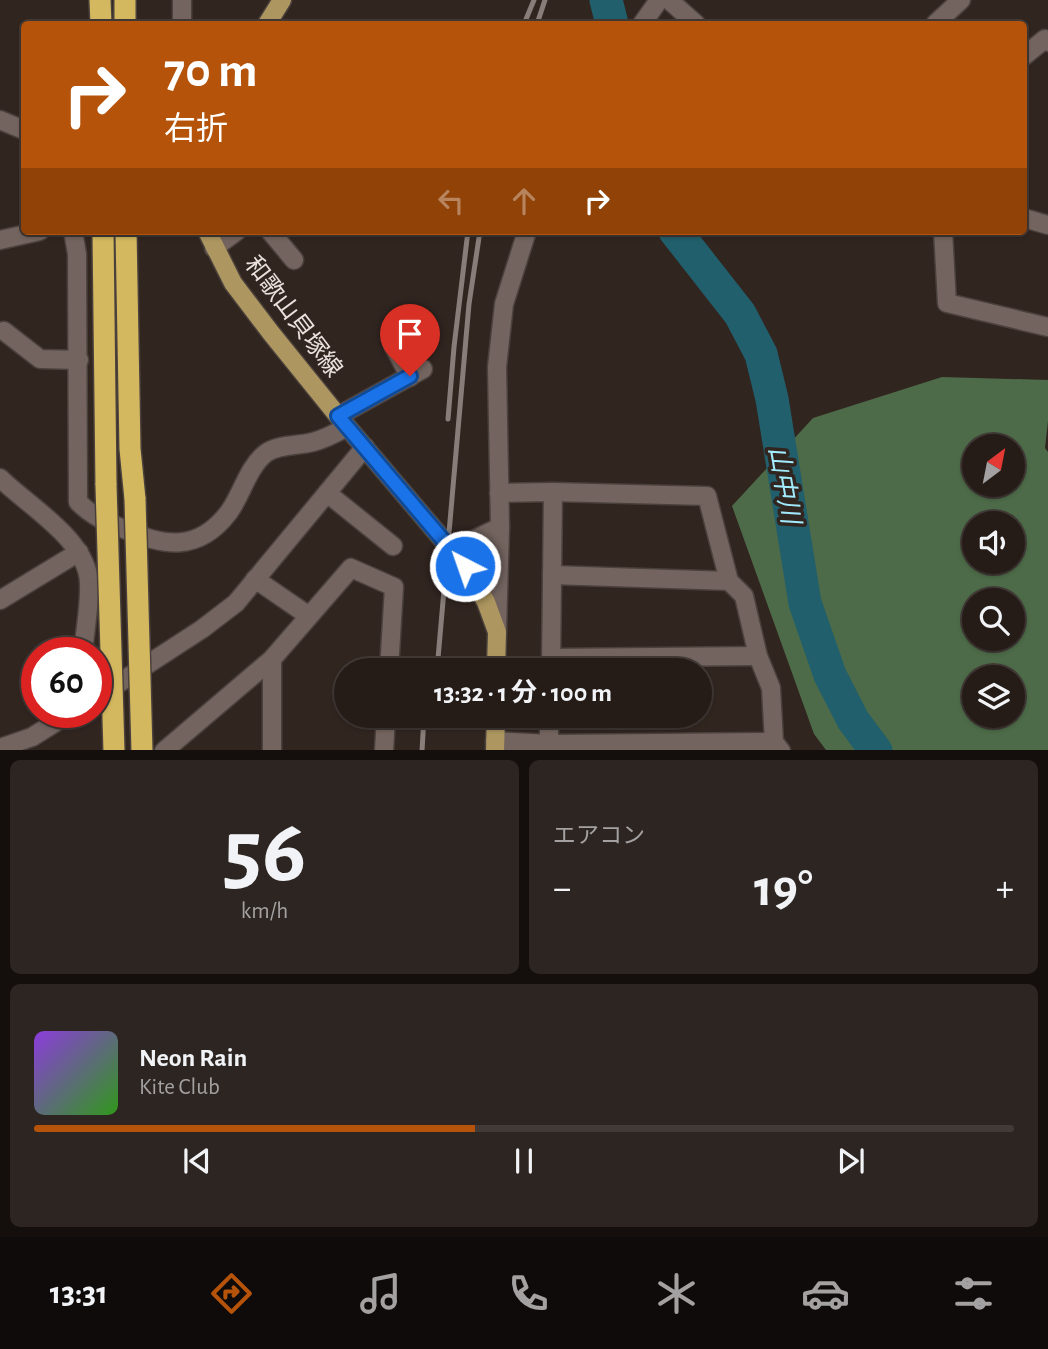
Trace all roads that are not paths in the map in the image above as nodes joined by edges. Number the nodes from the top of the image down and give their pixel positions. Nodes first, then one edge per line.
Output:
1 (100, 0) edge
2 (125, 0) edge
3 (182, 0) edge
4 (282, 0) edge
5 (659, 0) edge
6 (669, 0) edge
7 (961, 0) edge
8 (101, 21) edge
9 (125, 21) edge
10 (182, 21) edge
11 (269, 21) edge
12 (644, 21) edge
13 (693, 21) edge
14 (938, 21) edge
15 (1048, 42) edge
16 (1027, 54) edge
17 (0, 120) edge
18 (21, 129) edge
19 (1027, 219) edge
20 (1048, 225) edge
21 (22, 235) edge
22 (74, 235) edge
23 (103, 235) edge
24 (127, 235) edge
25 (209, 235) edge
26 (232, 235) edge
27 (273, 235) edge
28 (526, 235) edge
29 (943, 235) edge
30 (0, 240) edge
31 (214, 248) junction
32 (294, 260) dead end
33 (1048, 327) edge
34 (4, 331) dead end
35 (393, 345) dead end
36 (79, 360) junction
37 (342, 421) junction
38 (365, 447) junction
39 (0, 478) edge
40 (553, 492) junction
41 (327, 493) junction
42 (499, 493) junction
43 (500, 527) junction
44 (393, 546) dead end
45 (452, 550) junction
46 (79, 552) junction
47 (552, 575) junction
48 (255, 579) junction
49 (729, 581) junction
50 (0, 600) edge
51 (309, 616) junction
52 (497, 632) junction
53 (84, 637) edge
54 (758, 656) junction
55 (390, 658) edge
56 (496, 658) edge
57 (551, 658) edge
58 (706, 658) edge
59 (272, 659) junction
60 (112, 688) edge
61 (46, 728) edge
62 (385, 728) edge
63 (496, 728) edge
64 (549, 728) edge
65 (495, 746) edge
66 (778, 746) edge
67 (549, 747) edge
68 (0, 748) edge
69 (114, 750) edge
70 (142, 750) edge
71 (165, 750) edge
72 (272, 750) edge
73 (384, 750) edge

1 - 8 highway
2 - 9 highway
3 - 10 street
4 - 11 main road
5 - 12 street
6 - 13 street
7 - 14 street
15 - 16 street
17 - 18 street
19 - 20 street
21 - 30 street
22 - 36 street
23 - 69 highway, bridge
24 - 70 highway, bridge
25 - 31 main road, 和歌山貝塚線
26 - 31 street
27 - 32 street
28 - 42 street
29 - 33 street
31 - 37 main road, 和歌山貝塚線
34 - 36 street
35 - 37 street
36 - 37 street
37 - 38 main road, 和歌山貝塚線
38 - 41 street
38 - 45 main road, 和歌山貝塚線
39 - 46 street
40 - 42 street
40 - 47 street
40 - 49 street
41 - 44 street
41 - 48 street
42 - 43 street
43 - 45 street
43 - 52 street
45 - 52 main road, 和歌山貝塚線
46 - 50 street
46 - 53 street
47 - 49 street
47 - 57 street
48 - 51 street
48 - 60 street
49 - 54 street
51 - 55 street
51 - 59 street
52 - 56 main road, 和歌山貝塚線
54 - 58 street
54 - 66 street
59 - 71 street
59 - 72 street
61 - 68 street
62 - 73 street
63 - 65 main road
64 - 67 street
65 - 67 street
66 - 67 street

